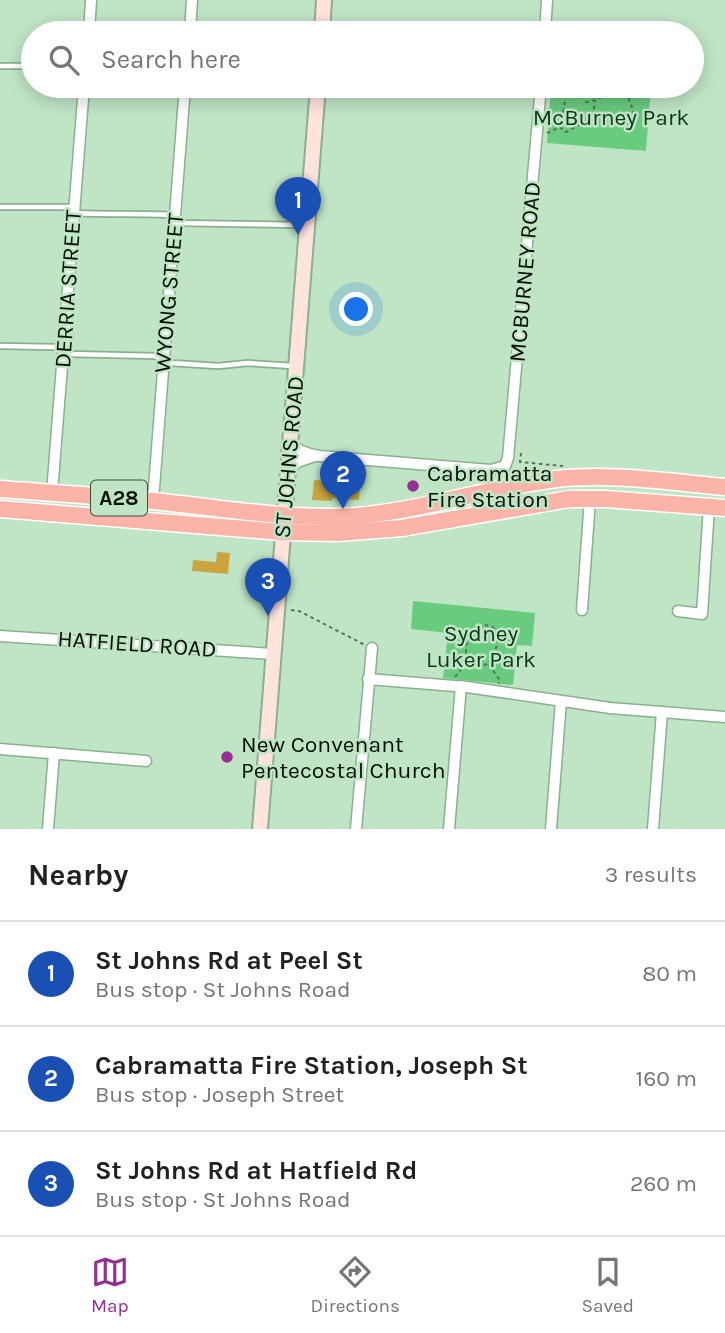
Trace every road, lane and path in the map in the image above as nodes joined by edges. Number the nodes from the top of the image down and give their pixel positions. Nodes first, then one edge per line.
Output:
1 (91, 0) edge
2 (192, 0) edge
3 (324, 0) edge
4 (547, 0) edge
5 (90, 21) edge
6 (191, 21) edge
7 (323, 21) edge
8 (546, 21) edge
9 (0, 66) edge
10 (21, 66) edge
11 (83, 98) edge
12 (184, 98) edge
13 (317, 98) edge
14 (540, 98) edge
15 (565, 98) edge
16 (584, 98) edge
17 (602, 98) edge
18 (629, 98) edge
19 (594, 102) junction
20 (538, 113) junction
21 (562, 116) junction
22 (593, 117) junction
23 (560, 127) junction
24 (536, 137) junction
25 (0, 207) edge
26 (74, 210) junction
27 (175, 219) junction
28 (306, 225) junction
29 (0, 346) edge
30 (64, 351) junction
31 (163, 359) junction
32 (296, 366) junction
33 (289, 442) junction
34 (521, 453) dead end
35 (319, 456) junction
36 (520, 462) dead end
37 (287, 474) junction
38 (725, 487) edge
39 (0, 489) edge
40 (52, 493) junction
41 (590, 499) junction
42 (153, 501) junction
43 (717, 507) edge
44 (0, 509) edge
45 (284, 514) junction
46 (282, 532) junction
47 (291, 610) dead end
48 (582, 610) dead end
49 (678, 611) dead end
50 (0, 636) edge
51 (372, 648) joint
52 (273, 654) junction
53 (466, 663) junction
54 (488, 664) junction
55 (368, 679) junction
56 (456, 686) junction
57 (498, 690) junction
58 (561, 701) junction
59 (662, 712) junction
60 (725, 717) edge
61 (0, 749) edge
62 (54, 753) junction
63 (146, 761) dead end
64 (48, 829) edge
65 (260, 829) edge
66 (356, 829) edge
67 (449, 829) edge
68 (551, 829) edge
69 (653, 829) edge

1 - 5 street
2 - 6 street
3 - 7 main road
4 - 8 street
9 - 10 lane
11 - 26 street, DERRIA STREET
12 - 27 street, WYONG STREET
13 - 28 main road, ST JOHNS ROAD
14 - 20 street, MCBURNEY ROAD
15 - 21 path
16 - 19 path
17 - 19 path
18 - 22 path
19 - 22 path
20 - 21 path
20 - 24 street, MCBURNEY ROAD
21 - 23 path
22 - 23 path
23 - 24 path
24 - 35 street, MCBURNEY ROAD
25 - 26 lane
26 - 27 lane
26 - 30 street, DERRIA STREET
27 - 28 lane
27 - 31 street, WYONG STREET
28 - 32 main road, ST JOHNS ROAD
29 - 30 lane
30 - 31 lane
30 - 40 street, DERRIA STREET
31 - 32 lane
31 - 42 street, WYONG STREET
32 - 33 main road, ST JOHNS ROAD
33 - 35 street
33 - 37 main road, ST JOHNS ROAD
34 - 36 path
35 - 37 street
37 - 45 main road, ST JOHNS ROAD
38 - 45 highway, A28
39 - 40 highway, A28
40 - 42 highway, A28
41 - 43 highway, A28
41 - 46 highway, A28
41 - 48 street
42 - 45 highway, A28
43 - 49 street
44 - 46 highway, A28
45 - 46 main road, ST JOHNS ROAD
46 - 52 main road, ST JOHNS ROAD
47 - 51 path
50 - 52 street, HATFIELD ROAD
51 - 55 street
52 - 65 main road, ST JOHNS ROAD
53 - 54 path
53 - 54 path
53 - 56 path
54 - 57 path
55 - 56 street
55 - 66 street
56 - 57 street
56 - 67 street
57 - 58 street
58 - 59 street
58 - 68 street
59 - 60 street
59 - 69 street
61 - 62 street
62 - 63 street
62 - 64 street

